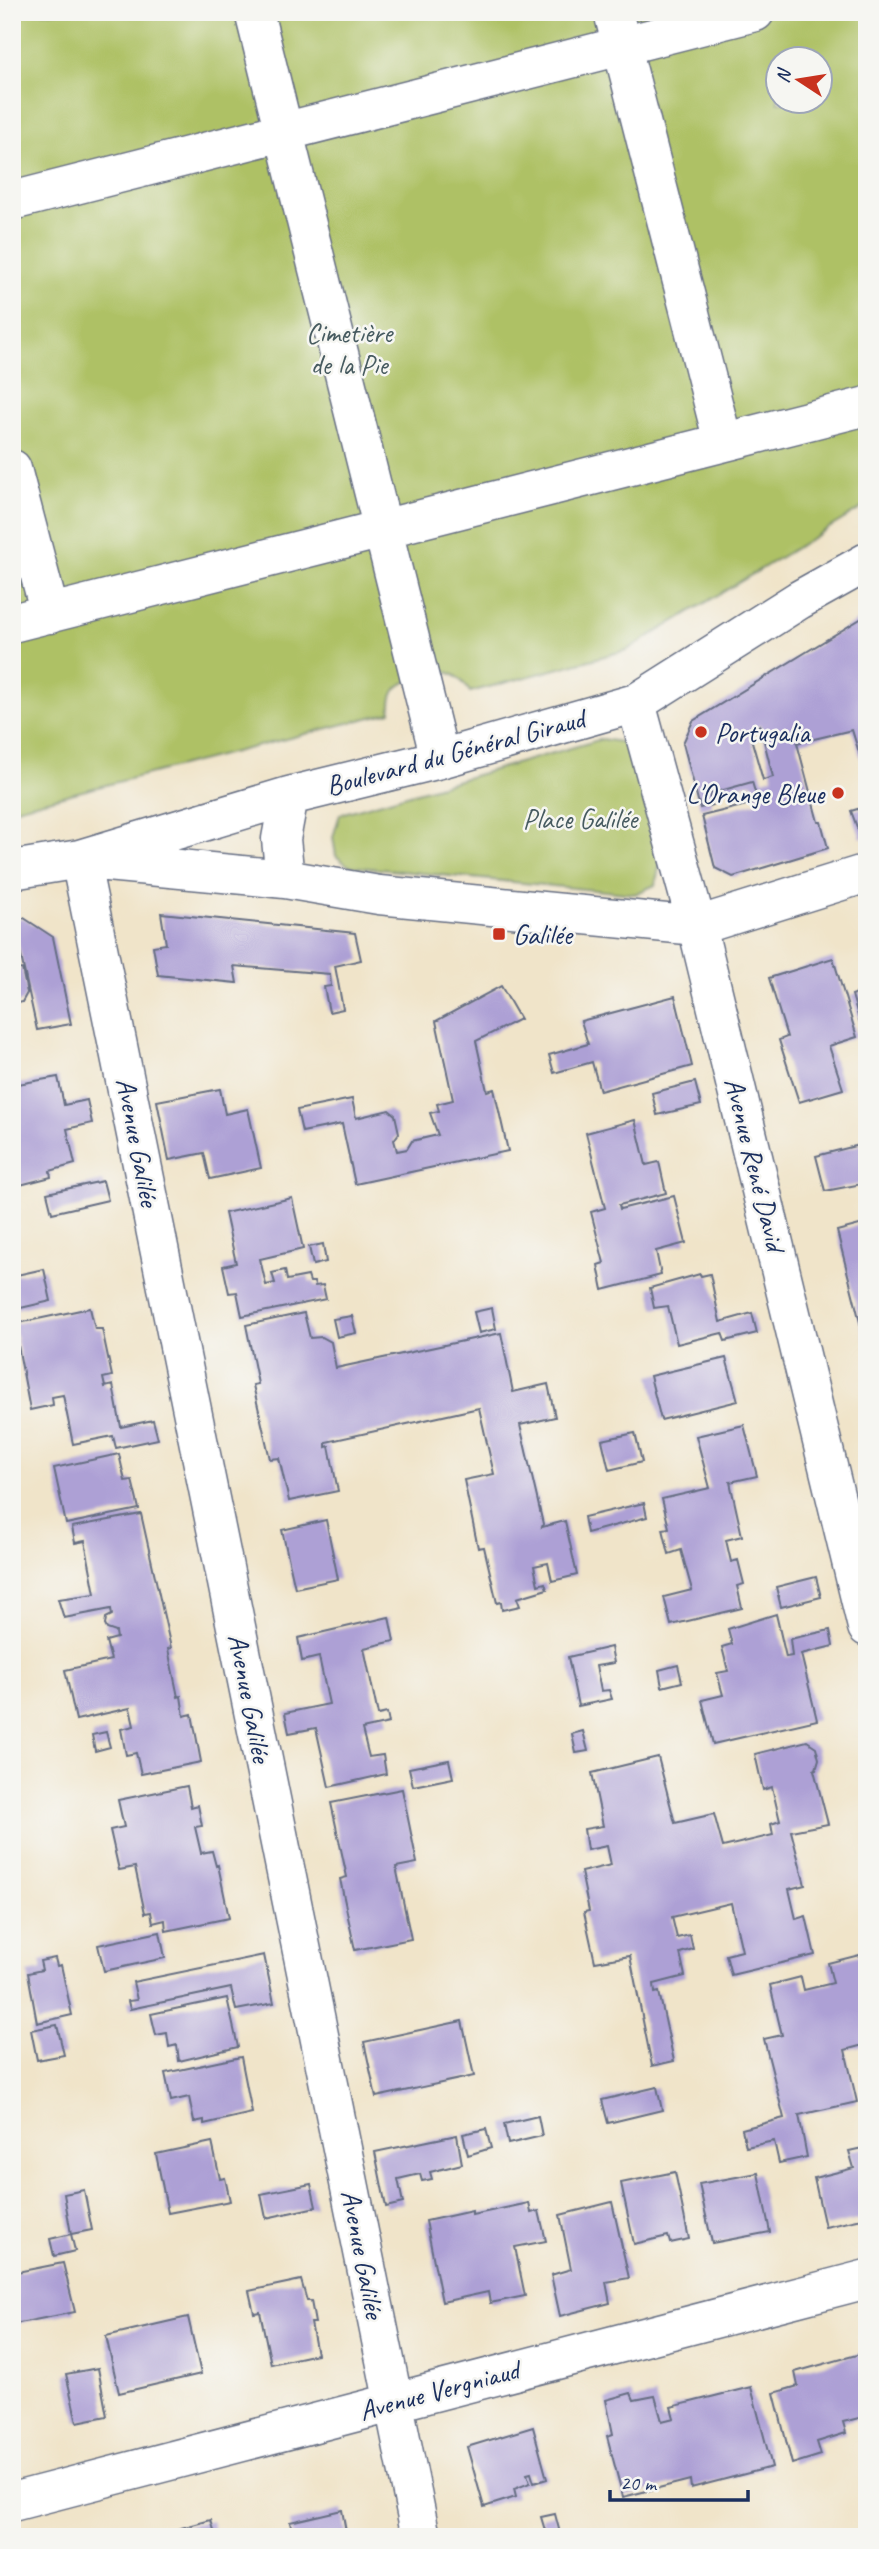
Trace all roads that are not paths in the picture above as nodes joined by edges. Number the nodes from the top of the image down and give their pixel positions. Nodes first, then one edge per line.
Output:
1 (254, 12) edge
2 (755, 12) edge
3 (617, 29) edge
4 (285, 132) junction
5 (12, 201) edge
6 (867, 406) edge
7 (723, 442) junction
8 (12, 469) edge
9 (384, 529) junction
10 (867, 562) edge
11 (50, 614) junction
12 (12, 623) edge
13 (636, 703) junction
14 (440, 758) junction
15 (289, 796) junction
16 (80, 859) junction
17 (12, 870) edge
18 (867, 873) edge
19 (285, 879) junction
20 (697, 926) junction
21 (867, 1627) edge
22 (867, 2279) edge
23 (394, 2402) junction
24 (12, 2502) edge
25 (421, 2537) edge

1 - 4 street
2 - 3 street
3 - 4 street
3 - 7 street
4 - 5 street
4 - 9 street
6 - 7 street
7 - 9 street
8 - 11 street
9 - 11 street
9 - 14 street
10 - 13 street, Boulevard du Général Giraud
11 - 12 street
13 - 14 street, Boulevard du Général Giraud
13 - 20 street, Avenue René David
14 - 15 street, Boulevard du Général Giraud
15 - 16 street, Boulevard du Général Giraud
15 - 19 street
16 - 17 street, Boulevard du Général Giraud
16 - 19 street
16 - 23 street, Avenue Galilée
18 - 20 street
19 - 20 street
20 - 21 street, Avenue René David
22 - 23 street, Avenue Vergniaud
23 - 24 street, Avenue Vergniaud
23 - 25 street, Avenue Galilée

